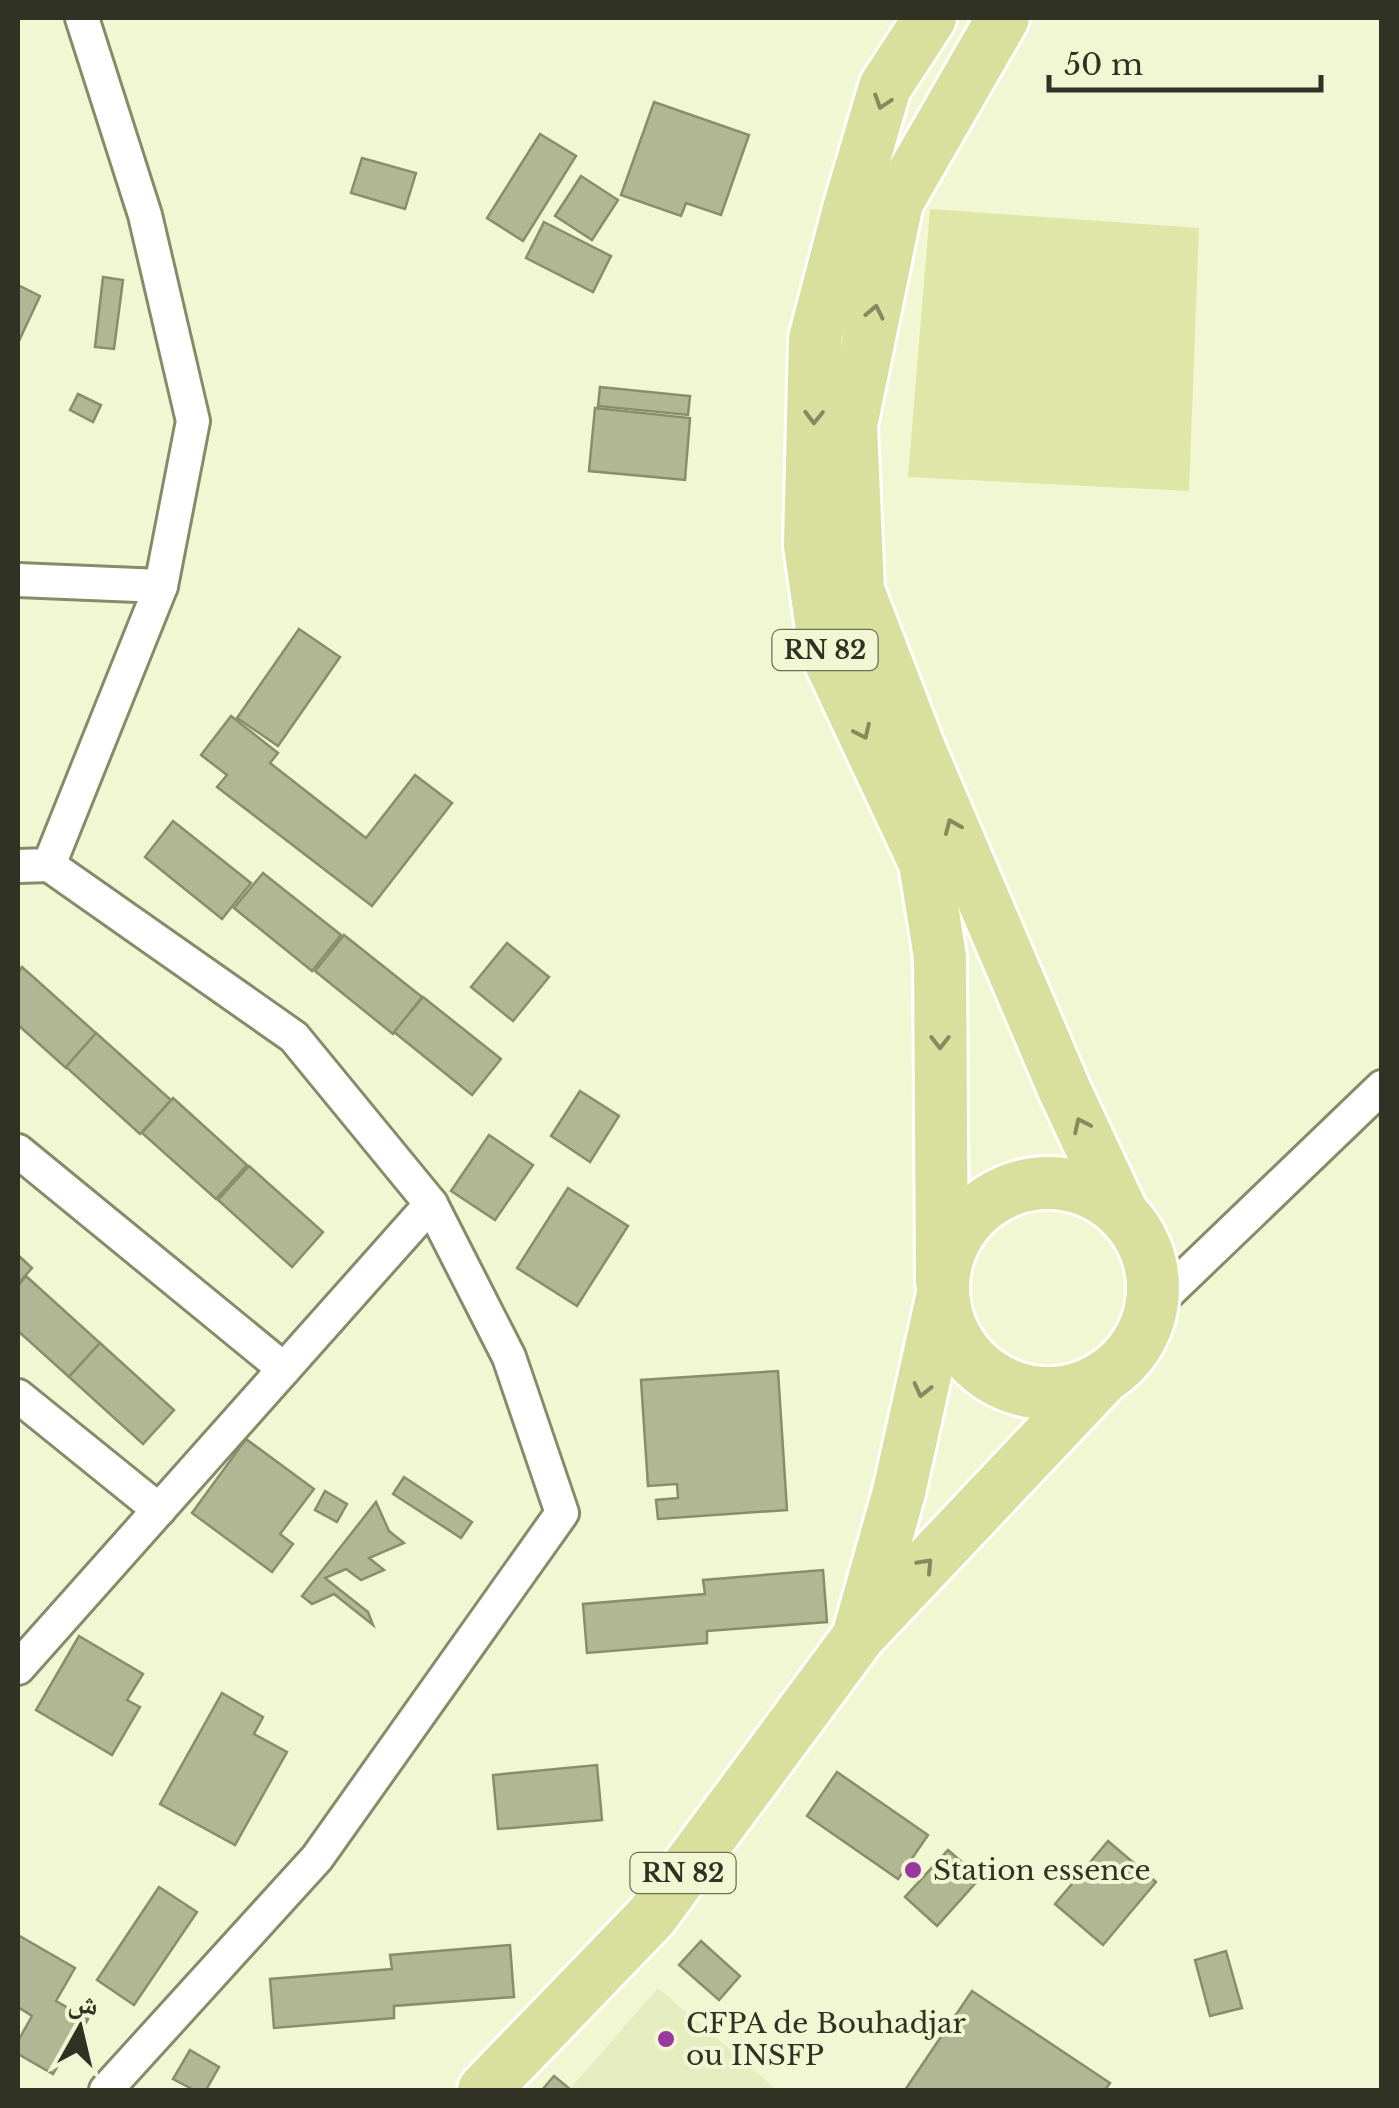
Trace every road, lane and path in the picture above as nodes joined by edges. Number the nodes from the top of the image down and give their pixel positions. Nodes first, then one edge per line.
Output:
1 (82, 18) edge
2 (930, 18) edge
3 (1004, 18) edge
4 (18, 580) edge
5 (161, 586) junction
6 (33, 866) edge
7 (1382, 1086) edge
8 (18, 1151) edge
9 (431, 1204) junction
10 (1122, 1213) junction
11 (942, 1288) junction
12 (1152, 1308) junction
13 (284, 1369) junction
14 (1103, 1378) junction
15 (18, 1396) edge
16 (158, 1510) junction
17 (858, 1636) junction
18 (18, 1668) edge
19 (106, 2090) edge
20 (484, 2090) edge

1 - 5 street
2 -> 11 main road, RN 82
10 -> 3 main road, RN 82
4 - 5 street
5 - 6 street
6 - 9 street
7 - 12 street
8 - 13 street
9 - 13 street
9 - 19 street
10 - 11 main road
10 - 12 main road
11 - 14 main road
11 -> 17 main road, RN 82
12 - 14 main road
13 - 16 street
17 -> 14 main road, RN 82
15 - 16 street
16 - 18 street
17 - 20 main road, RN 82

